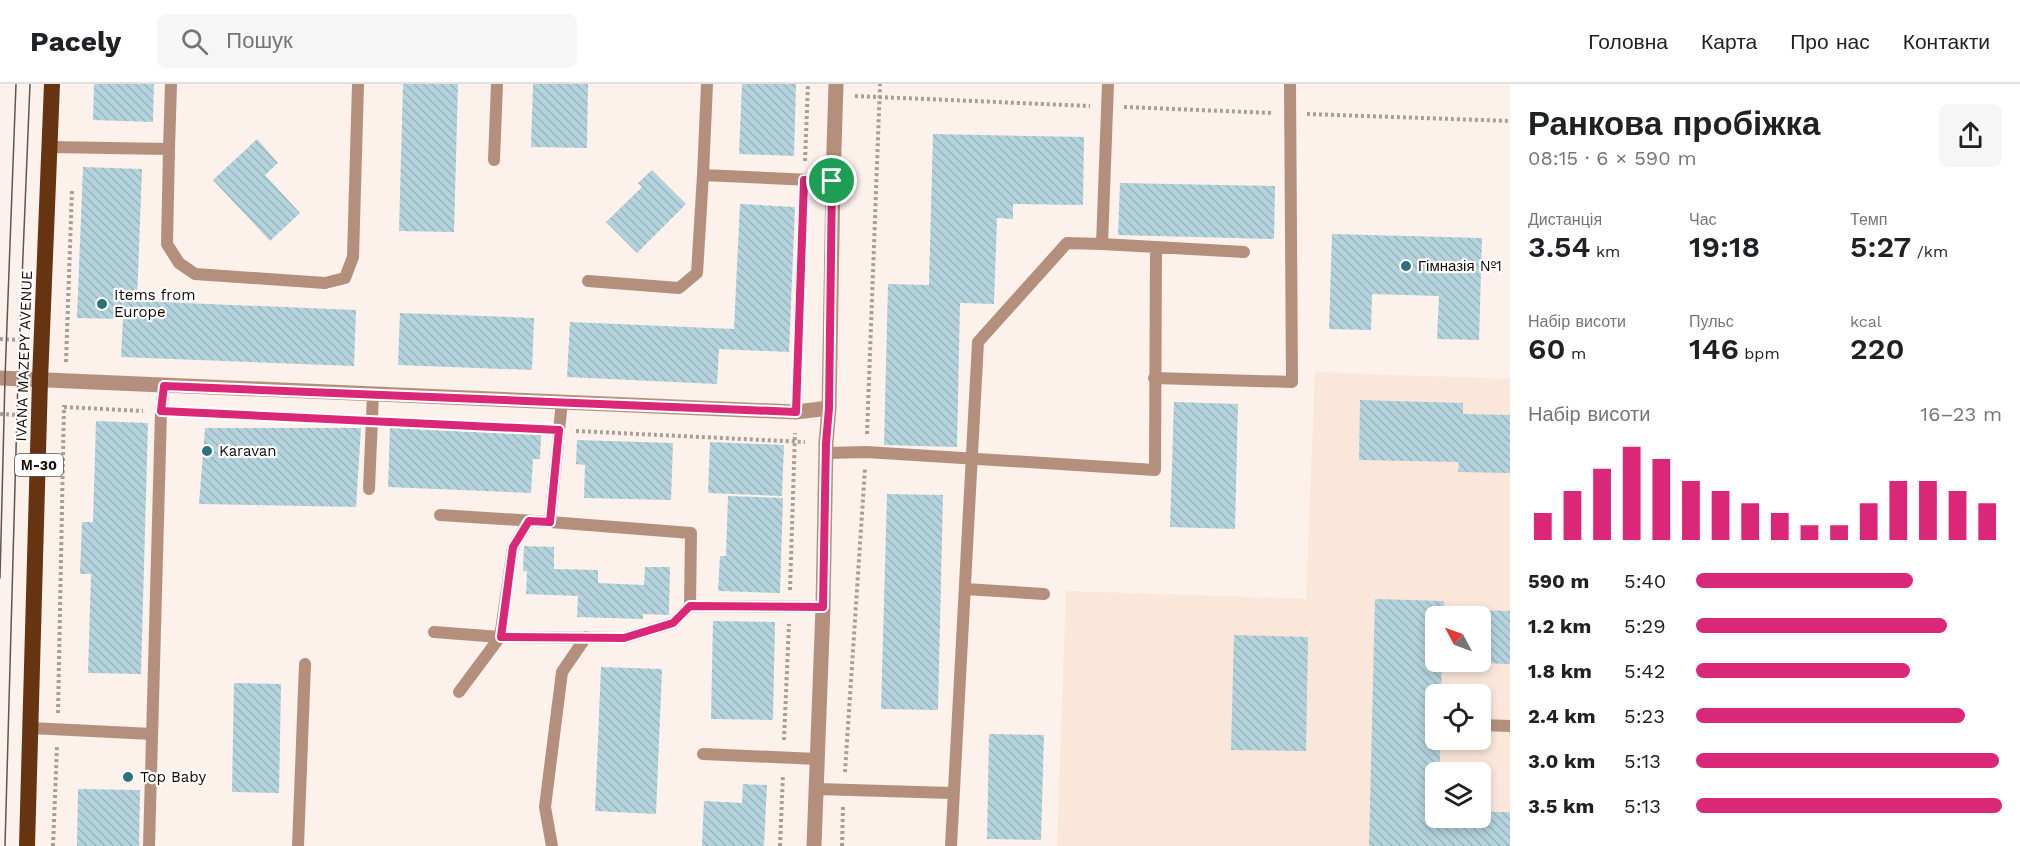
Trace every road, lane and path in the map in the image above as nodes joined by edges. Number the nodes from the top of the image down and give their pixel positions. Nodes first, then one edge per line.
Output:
1 (52, 84) edge
2 (171, 84) edge
3 (357, 84) edge
4 (497, 84) edge
5 (707, 84) edge
6 (808, 84) edge
7 (1108, 84) edge
8 (1290, 84) edge
9 (836, 90) edge
10 (1107, 107) junction
11 (1290, 114) junction
12 (1510, 121) edge
13 (50, 147) junction
14 (73, 147) junction
15 (169, 149) junction
16 (494, 160) dead end
17 (703, 175) junction
18 (804, 180) junction
19 (832, 181) junction
20 (1102, 244) junction
21 (1156, 247) junction
22 (1244, 252) dead end
23 (588, 281) dead end
24 (0, 378) edge
25 (1154, 378) junction
26 (40, 380) junction
27 (64, 381) junction
28 (164, 386) junction
29 (373, 394) junction
30 (561, 401) junction
31 (64, 407) junction
32 (829, 408) junction
33 (161, 411) junction
34 (796, 412) junction
35 (371, 422) junction
36 (559, 430) junction
37 (795, 442) junction
38 (826, 448) junction
39 (972, 460) junction
40 (369, 489) dead end
41 (440, 515) dead end
42 (529, 521) junction
43 (550, 522) junction
44 (965, 589) junction
45 (1044, 594) dead end
46 (690, 606) junction
47 (789, 607) junction
48 (823, 607) junction
49 (434, 632) dead end
50 (501, 637) junction
51 (586, 637) junction
52 (305, 664) dead end
53 (459, 692) dead end
54 (1491, 725) edge
55 (1510, 726) edge
56 (31, 728) junction
57 (57, 729) junction
58 (152, 734) junction
59 (703, 754) dead end
60 (783, 758) junction
61 (817, 759) junction
62 (817, 789) junction
63 (952, 793) junction
64 (27, 846) edge
65 (53, 846) edge
66 (149, 846) edge
67 (298, 846) edge
68 (552, 846) edge
69 (780, 846) edge
70 (814, 846) edge
71 (951, 846) edge

1 - 13 highway, IVANA MAZEPY AVENUE / М-30
2 - 15 lane
3 - 15 lane
4 - 16 lane
5 - 17 lane
6 - 18 path
7 - 10 lane
8 - 11 lane
9 - 10 path
9 - 19 street
10 - 11 path
10 - 20 lane
11 - 12 path
11 - 25 lane
13 - 14 lane
13 - 26 highway, IVANA MAZEPY AVENUE / М-30
14 - 15 lane
14 - 27 path
17 - 18 lane
17 - 23 lane
18 - 19 lane
18 - 34 path
19 - 32 street
20 - 21 lane
20 - 39 lane
21 - 22 lane
21 - 25 lane
24 - 26 street
25 - 39 lane
26 - 27 street
26 - 56 highway, IVANA MAZEPY AVENUE / М-30
27 - 28 street
27 - 31 path
28 - 29 street
28 - 33 lane
29 - 30 street
29 - 35 lane
30 - 34 street
30 - 36 lane
31 - 33 path
31 - 57 path
32 - 34 street
32 - 38 street
33 - 35 path
33 - 58 lane
34 - 37 path
35 - 36 path
35 - 40 lane
36 - 37 path
36 - 43 lane
37 - 38 path
37 - 47 path
38 - 39 lane
38 - 48 street
39 - 44 lane
41 - 42 lane
42 - 43 lane
42 - 50 lane
43 - 46 lane
44 - 45 lane
44 - 63 lane
46 - 47 lane
46 - 51 lane
47 - 48 lane
47 - 60 path
48 - 61 street
49 - 50 lane
50 - 51 lane
50 - 53 lane
51 - 68 lane
52 - 67 lane
54 - 55 lane
56 - 57 lane
56 - 64 highway, IVANA MAZEPY AVENUE / М-30
57 - 58 lane
57 - 65 path
58 - 66 lane
59 - 60 lane
60 - 61 lane
60 - 69 path
61 - 62 street
62 - 63 lane
62 - 70 street
63 - 71 lane

